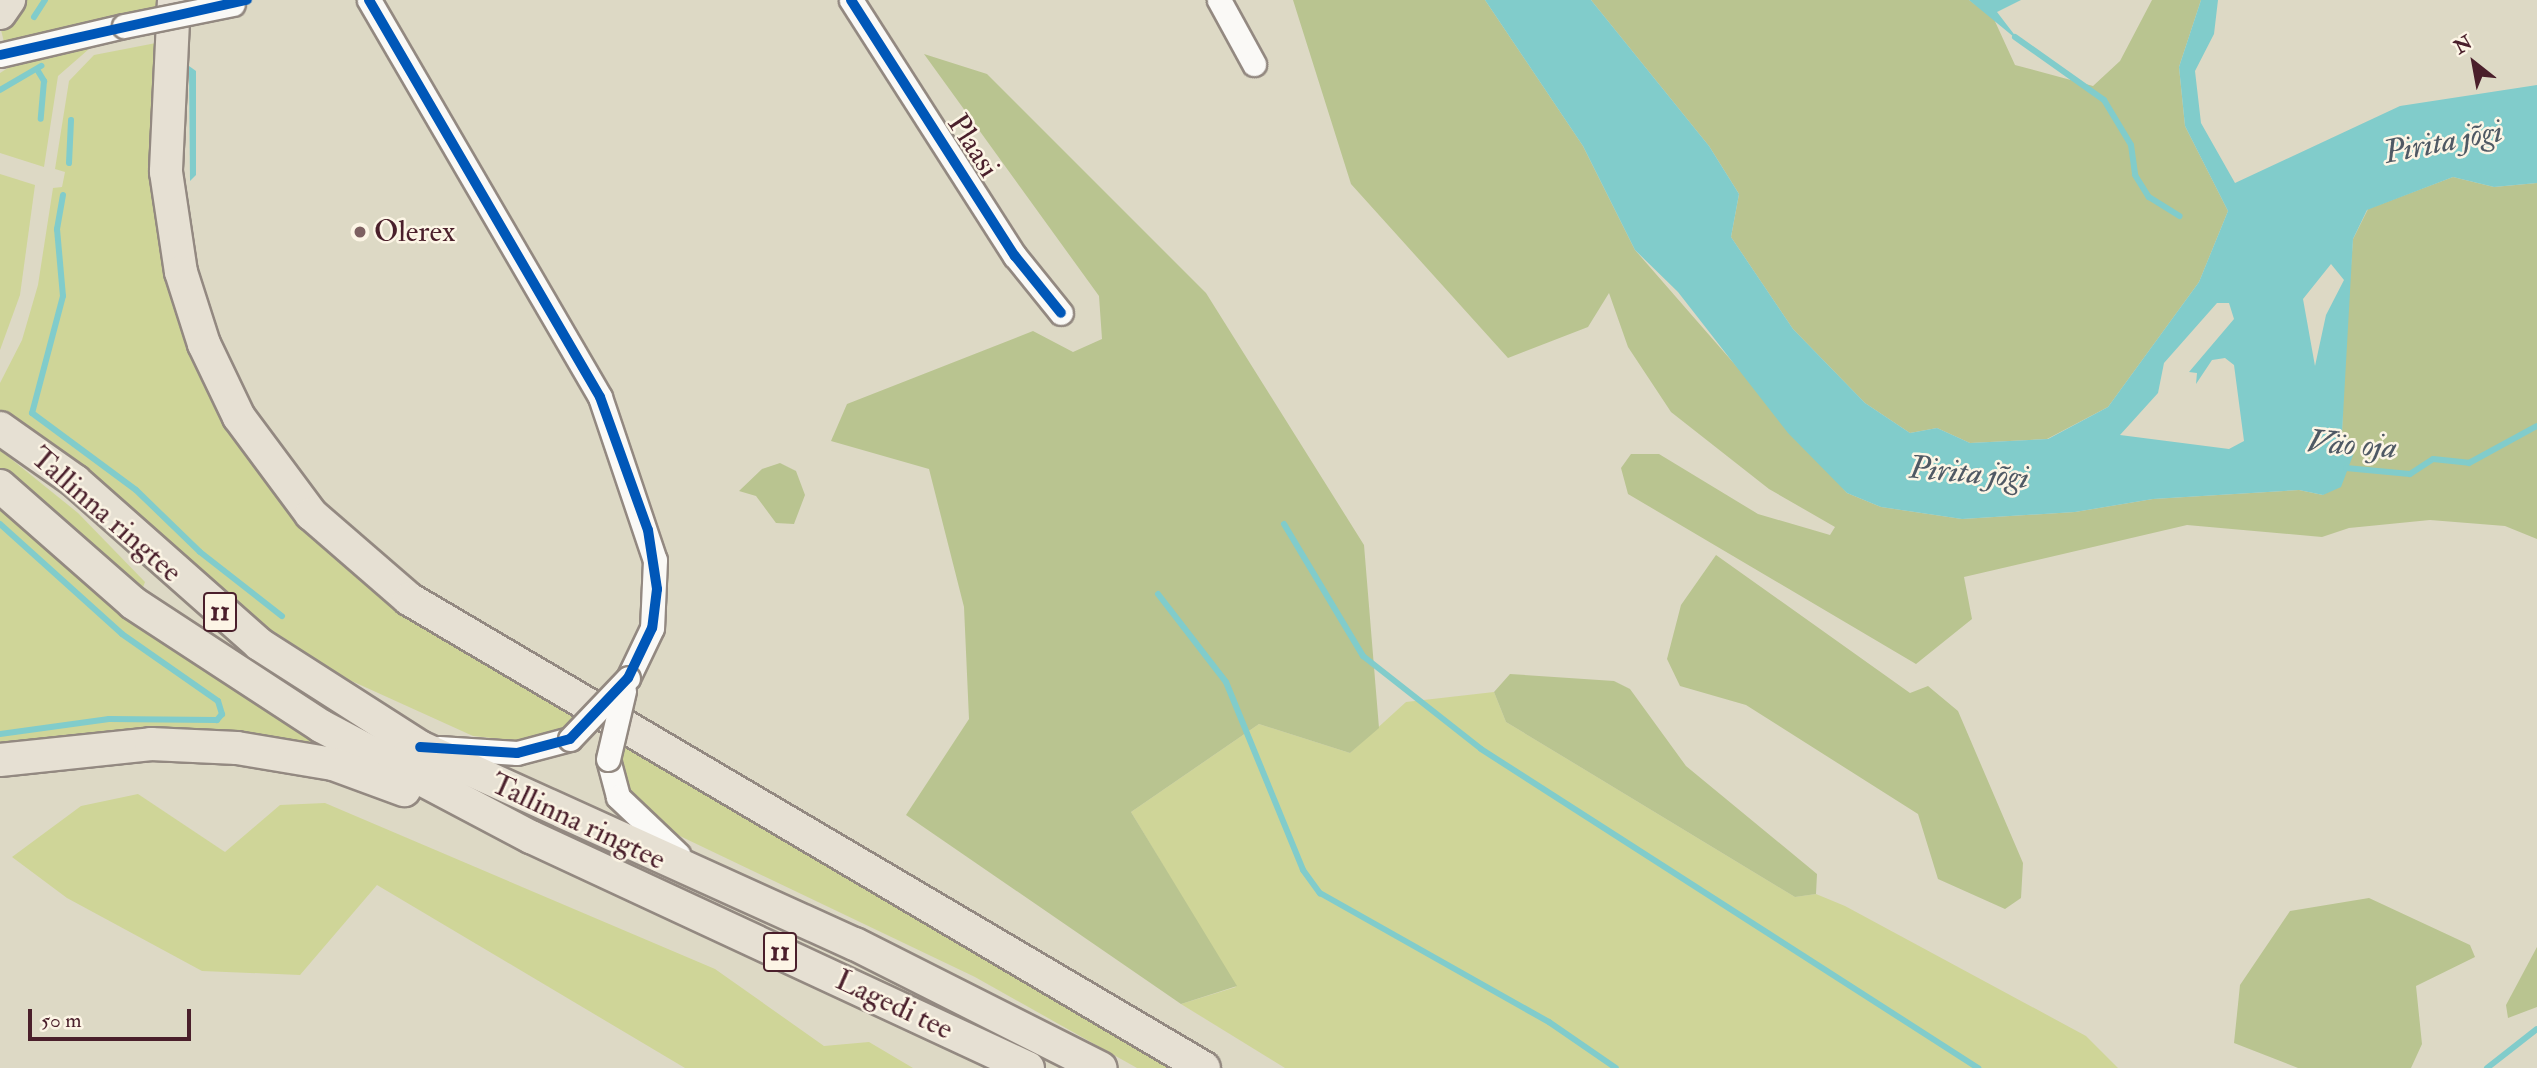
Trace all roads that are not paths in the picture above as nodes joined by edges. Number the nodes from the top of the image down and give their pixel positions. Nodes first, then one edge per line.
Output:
1 (9, 0) edge
2 (174, 0) edge
3 (369, 0) edge
4 (851, 0) edge
5 (1219, 0) edge
6 (240, 2) edge
7 (0, 13) edge
8 (0, 55) edge
9 (1254, 64) dead end
10 (1061, 313) dead end
11 (0, 428) edge
12 (0, 486) edge
13 (628, 678) junction
14 (420, 747) junction
15 (0, 760) edge
16 (531, 836) junction
17 (720, 885) junction
18 (1028, 1068) edge
19 (1101, 1068) edge
20 (1204, 1068) edge

1 - 7 highway
2 - 20 highway
3 - 13 street
4 - 10 street, Plaasi
5 - 9 street
6 - 8 street, bridge
11 - 14 highway, Tallinna ringtee / 11
12 - 16 highway, Tallinna ringtee / 11
13 - 14 street, bridge
13 - 17 street, bridge
14 - 17 highway, Tallinna ringtee / 11
15 - 16 highway
16 - 18 highway, Lagedi tee / 11
17 - 19 highway, Tallinna ringtee / 11

